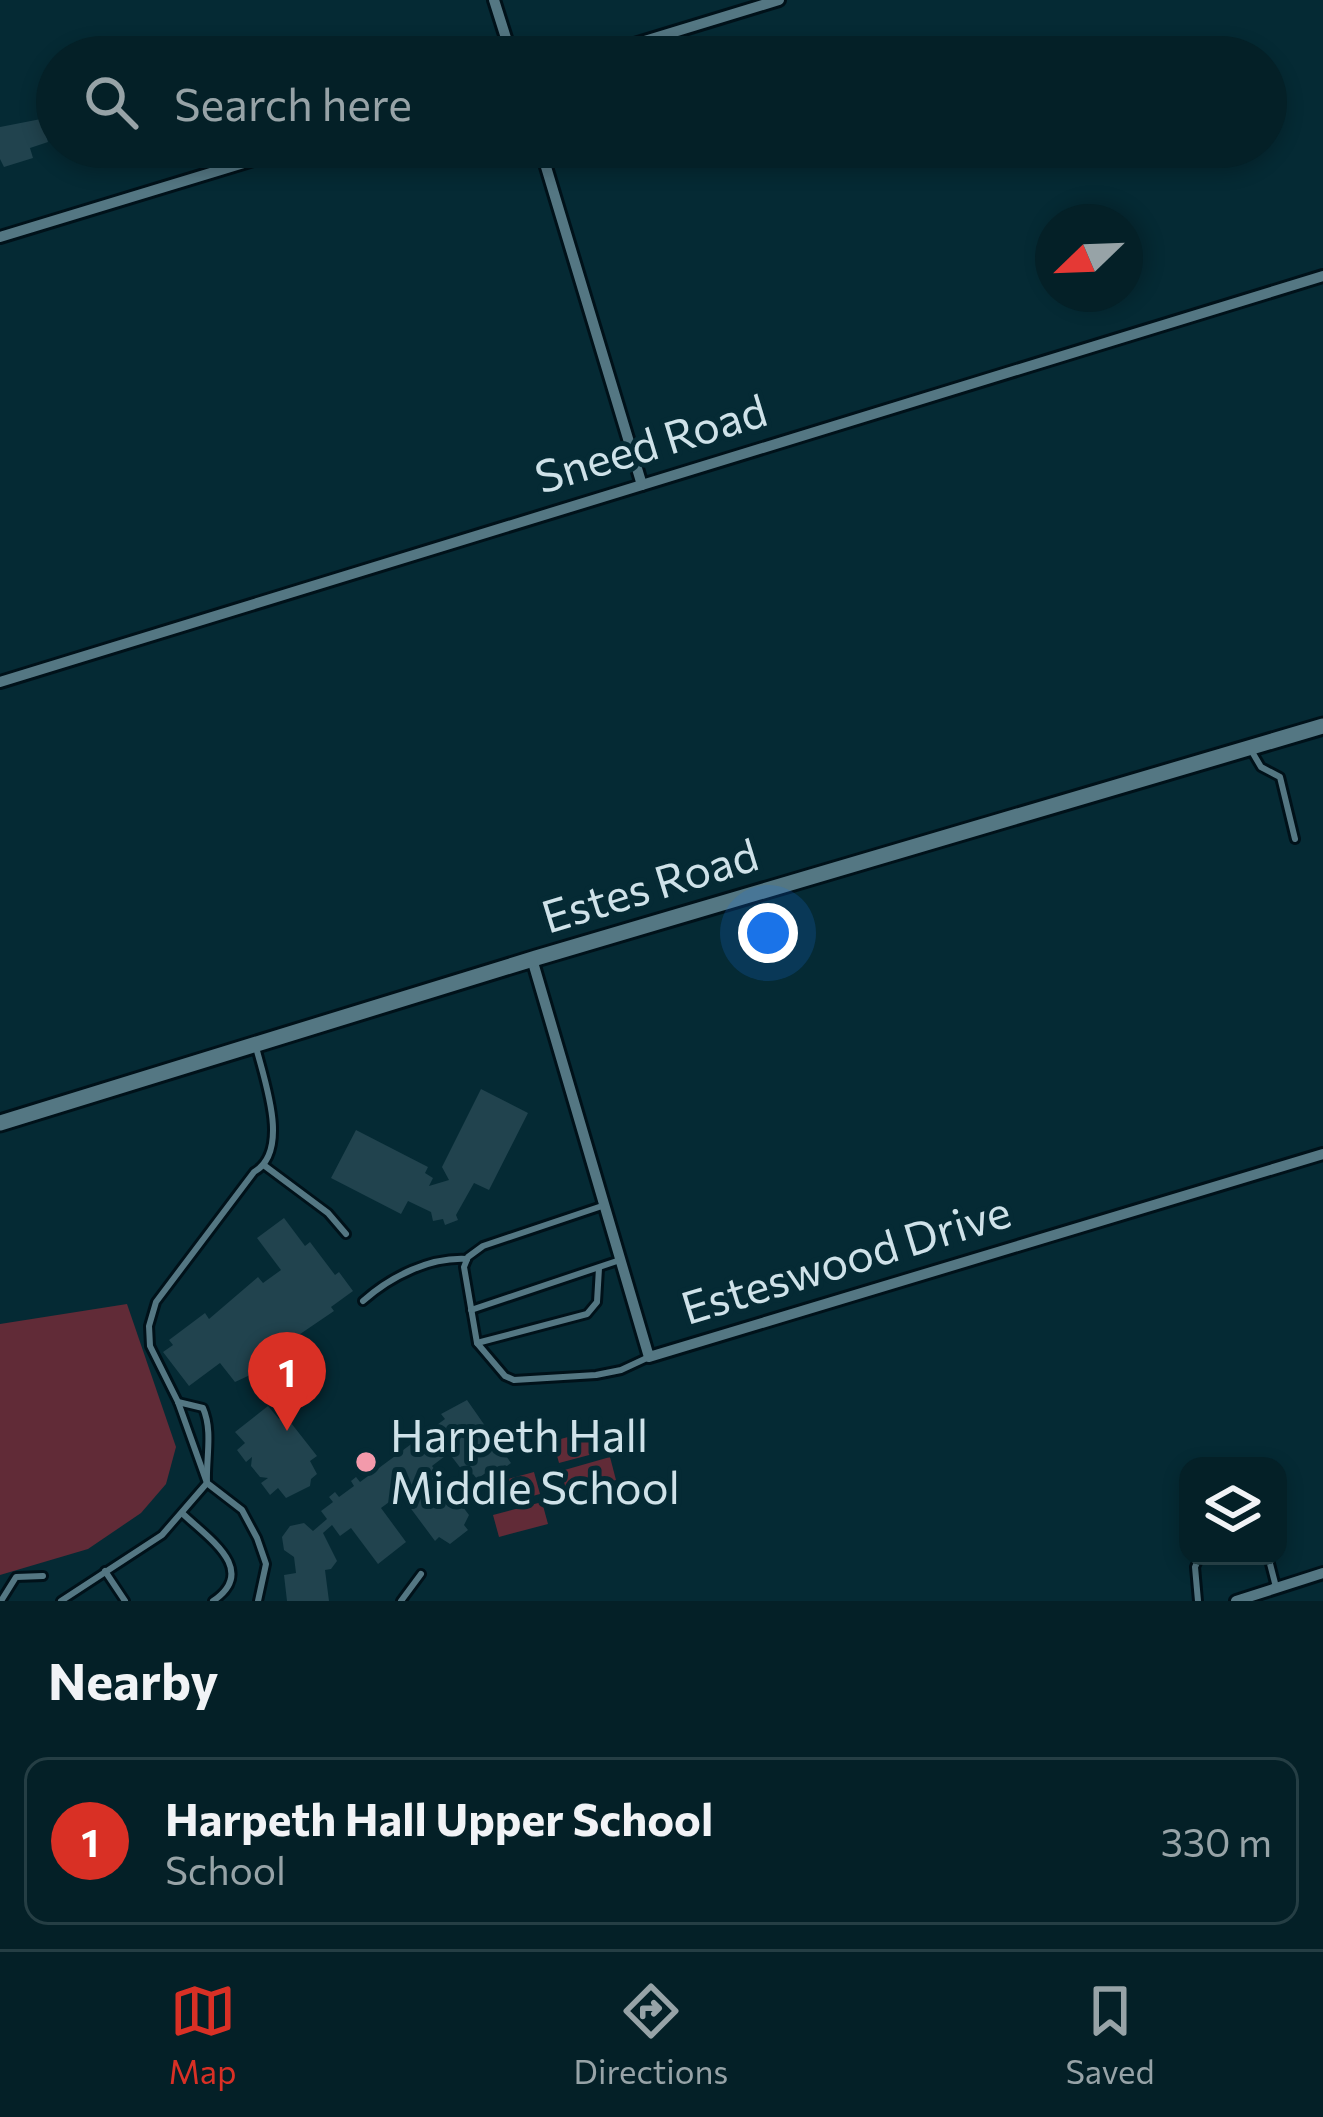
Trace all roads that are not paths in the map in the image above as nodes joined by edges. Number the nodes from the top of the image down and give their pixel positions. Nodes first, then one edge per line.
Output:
1 (494, 0) edge
2 (779, 0) edge
3 (505, 36) edge
4 (661, 36) edge
5 (227, 168) edge
6 (546, 168) edge
7 (0, 237) edge
8 (1323, 276) edge
9 (642, 485) junction
10 (0, 682) edge
11 (1323, 726) edge
12 (1249, 747) junction
13 (1295, 838) dead end
14 (532, 959) junction
15 (255, 1045) junction
16 (0, 1123) edge
17 (1323, 1154) edge
18 (265, 1166) junction
19 (606, 1204) junction
20 (346, 1234) dead end
21 (467, 1259) junction
22 (620, 1260) junction
23 (598, 1268) junction
24 (364, 1300) dead end
25 (471, 1310) junction
26 (477, 1343) junction
27 (649, 1357) junction
28 (178, 1402) junction
29 (207, 1483) junction
30 (182, 1512) junction
31 (1197, 1565) edge
32 (1270, 1565) edge
33 (105, 1571) junction
34 (1323, 1573) edge
35 (421, 1574) dead end
36 (43, 1576) dead end
37 (1276, 1588) junction
38 (1, 1601) edge
39 (61, 1601) edge
40 (125, 1601) edge
41 (213, 1601) edge
42 (258, 1601) edge
43 (401, 1601) edge
44 (1198, 1601) edge
45 (1236, 1601) edge

1 - 3 street
2 - 4 street
5 - 7 street
6 - 9 street
8 - 9 street, Sneed Road
9 - 10 street, Sneed Road
11 - 12 main road, Estes Road
12 - 13 lane
12 - 14 main road, Estes Road
14 - 15 main road, Estes Road
14 - 19 street, Esteswood Drive
15 - 16 main road, Estes Road
15 - 18 lane
17 - 27 street, Esteswood Drive
18 - 20 lane
18 - 28 lane
19 - 21 lane
19 - 22 street, Esteswood Drive
21 - 24 lane
21 - 25 lane
22 - 23 lane
22 - 27 street, Esteswood Drive
23 - 25 lane
23 - 26 lane
25 - 26 lane
26 - 27 lane
28 - 29 lane
28 - 29 lane
29 - 30 lane
29 - 42 lane
30 - 33 lane
30 - 41 lane
31 - 44 lane
32 - 37 lane
33 - 39 lane
33 - 40 lane
34 - 37 street
35 - 43 lane
36 - 38 lane
37 - 45 street

